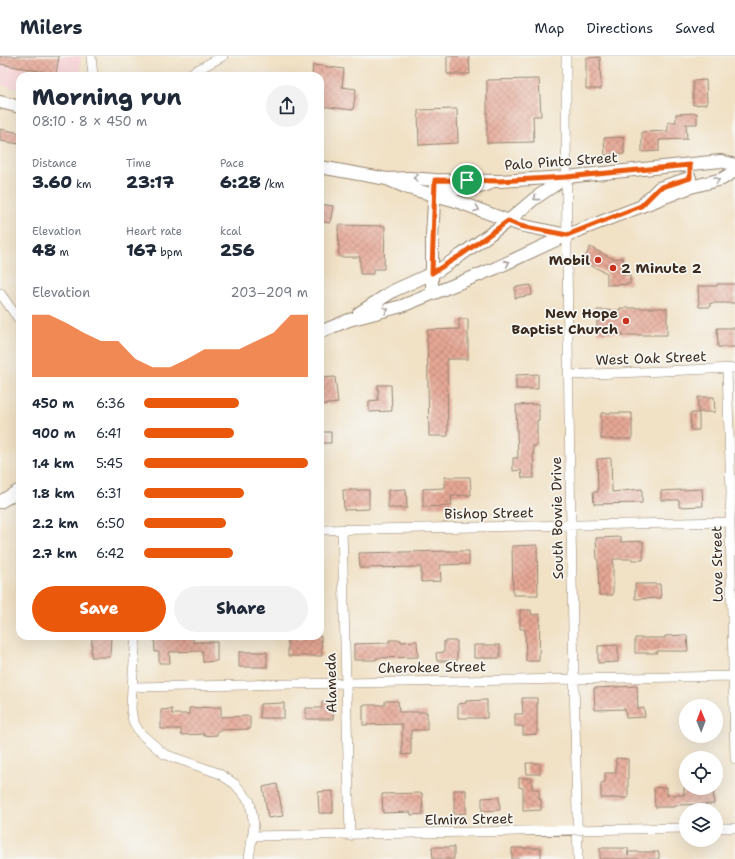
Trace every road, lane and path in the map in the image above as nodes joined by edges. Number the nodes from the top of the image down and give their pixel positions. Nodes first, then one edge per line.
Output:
1 (91, 56) edge
2 (566, 56) edge
3 (221, 57) edge
4 (93, 72) edge
5 (193, 72) edge
6 (0, 102) edge
7 (16, 106) edge
8 (690, 165) junction
9 (735, 165) edge
10 (324, 168) edge
11 (735, 171) edge
12 (566, 177) junction
13 (387, 180) junction
14 (435, 180) junction
15 (500, 181) junction
16 (691, 183) junction
17 (434, 194) junction
18 (508, 221) junction
19 (567, 235) junction
20 (432, 273) junction
21 (0, 293) edge
22 (432, 293) junction
23 (16, 315) edge
24 (349, 320) junction
25 (324, 330) edge
26 (731, 368) edge
27 (568, 375) junction
28 (16, 492) edge
29 (0, 502) edge
30 (730, 522) junction
31 (570, 526) junction
32 (342, 529) junction
33 (324, 530) edge
34 (136, 640) edge
35 (733, 676) junction
36 (574, 679) junction
37 (345, 682) junction
38 (132, 687) junction
39 (735, 759) edge
40 (679, 828) edge
41 (723, 828) edge
42 (735, 828) edge
43 (577, 830) junction
44 (252, 836) junction
45 (350, 836) junction
46 (249, 859) edge
47 (578, 859) edge

1 - 4 street
2 - 12 street, South Bowie Drive
3 - 5 street
6 - 7 main road
8 - 9 main road, Palo Pinto Street
8 - 12 main road, Palo Pinto Street
8 - 16 main road
10 - 13 main road
16 -> 11 main road
12 - 15 main road, Palo Pinto Street
12 -> 18 main road
12 - 19 street, South Bowie Drive
14 -> 13 main road, Palo Pinto Street
13 - 17 main road
14 - 15 main road, Palo Pinto Street
14 - 17 main road
15 - 17 main road
16 - 19 main road
17 -> 18 main road
17 - 20 main road
18 - 19 main road
18 - 20 main road
22 -> 19 main road
19 - 27 street, South Bowie Drive
20 - 22 main road
20 - 24 main road
21 - 23 street
24 -> 22 main road
24 - 25 main road
26 - 27 street, West Oak Street
26 - 30 street, Love Street
27 - 31 street, South Bowie Drive
28 - 29 main road
30 - 31 street, Bishop Street
30 - 35 street, Love Street
31 - 32 street, Bishop Street
31 - 36 street, South Bowie Drive
32 - 33 street, Bishop Street
32 - 37 street, Alameda
34 - 38 street
35 - 36 street, Cherokee Street
35 - 39 street, Love Street
36 - 37 street, Cherokee Street
36 - 43 street, South Bowie Drive
37 - 38 street, Cherokee Street
37 - 45 street, Alameda
38 - 44 street
40 - 43 street, Elmira Street
41 - 42 street
43 - 45 street, Elmira Street
43 - 47 street, South Bowie Drive
44 - 45 street, Elmira Street
44 - 46 street

